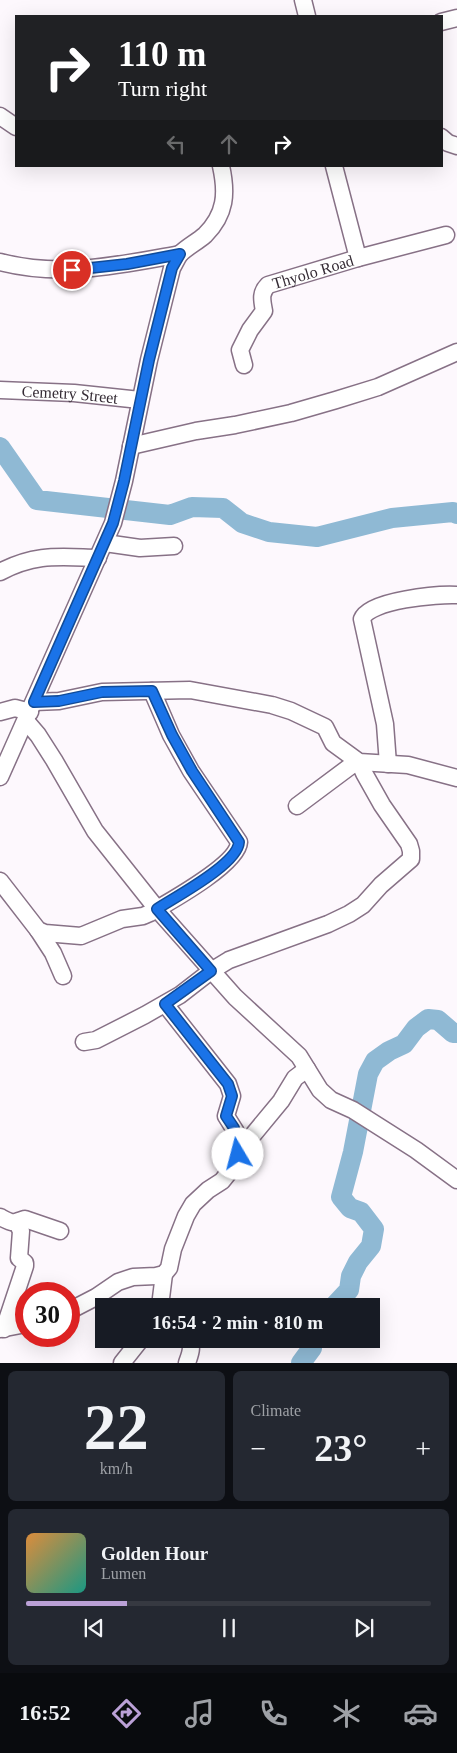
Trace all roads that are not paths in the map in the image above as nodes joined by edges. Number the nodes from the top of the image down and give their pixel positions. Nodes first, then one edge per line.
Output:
1 (303, 0) edge
2 (307, 15) edge
3 (457, 18) edge
4 (443, 22) edge
5 (0, 116) edge
6 (15, 126) edge
7 (443, 139) edge
8 (457, 146) edge
9 (221, 167) edge
10 (334, 167) edge
11 (446, 235) dead end
12 (180, 254) junction
13 (358, 258) junction
14 (0, 262) edge
15 (457, 352) edge
16 (244, 365) dead end
17 (0, 390) edge
18 (140, 400) junction
19 (131, 446) junction
20 (174, 546) dead end
21 (101, 550) junction
22 (0, 572) edge
23 (457, 594) edge
24 (152, 691) junction
25 (0, 712) edge
26 (30, 712) junction
27 (359, 762) junction
28 (388, 764) junction
29 (0, 777) edge
30 (457, 778) edge
31 (297, 806) dead end
32 (0, 881) edge
33 (157, 909) junction
34 (38, 930) junction
35 (211, 971) junction
36 (63, 976) dead end
37 (165, 1004) junction
38 (84, 1042) dead end
39 (307, 1069) junction
40 (238, 1154) junction
41 (457, 1180) edge
42 (0, 1217) edge
43 (17, 1223) junction
44 (60, 1231) dead end
45 (164, 1274) junction
46 (161, 1298) edge
47 (80, 1305) edge
48 (15, 1326) edge
49 (2, 1329) edge
50 (134, 1348) edge
51 (191, 1348) edge
52 (122, 1363) edge
53 (187, 1363) edge

1 - 2 street
3 - 4 street
5 - 6 street
7 - 8 street
9 - 12 street
10 - 13 street
11 - 13 street, Thyolo Road
12 - 14 street
12 - 18 street
13 - 16 street, Thyolo Road
15 - 19 street
17 - 18 street, Cemetry Street
18 - 19 street
19 - 21 street
20 - 21 street
21 - 22 street
21 - 26 street
23 - 28 street
24 - 26 street
24 - 27 street
24 - 33 street
25 - 26 street
26 - 29 street
26 - 33 street
27 - 28 street
27 - 31 street
27 - 35 street
28 - 30 street
32 - 34 street
33 - 34 street
33 - 35 street
34 - 36 street
35 - 37 street
35 - 39 street
37 - 38 street
37 - 40 street
39 - 40 street
39 - 41 street
40 - 45 street
42 - 43 street
43 - 44 street
43 - 49 street
45 - 46 street
45 - 47 street
48 - 49 street
50 - 52 street
51 - 53 street

